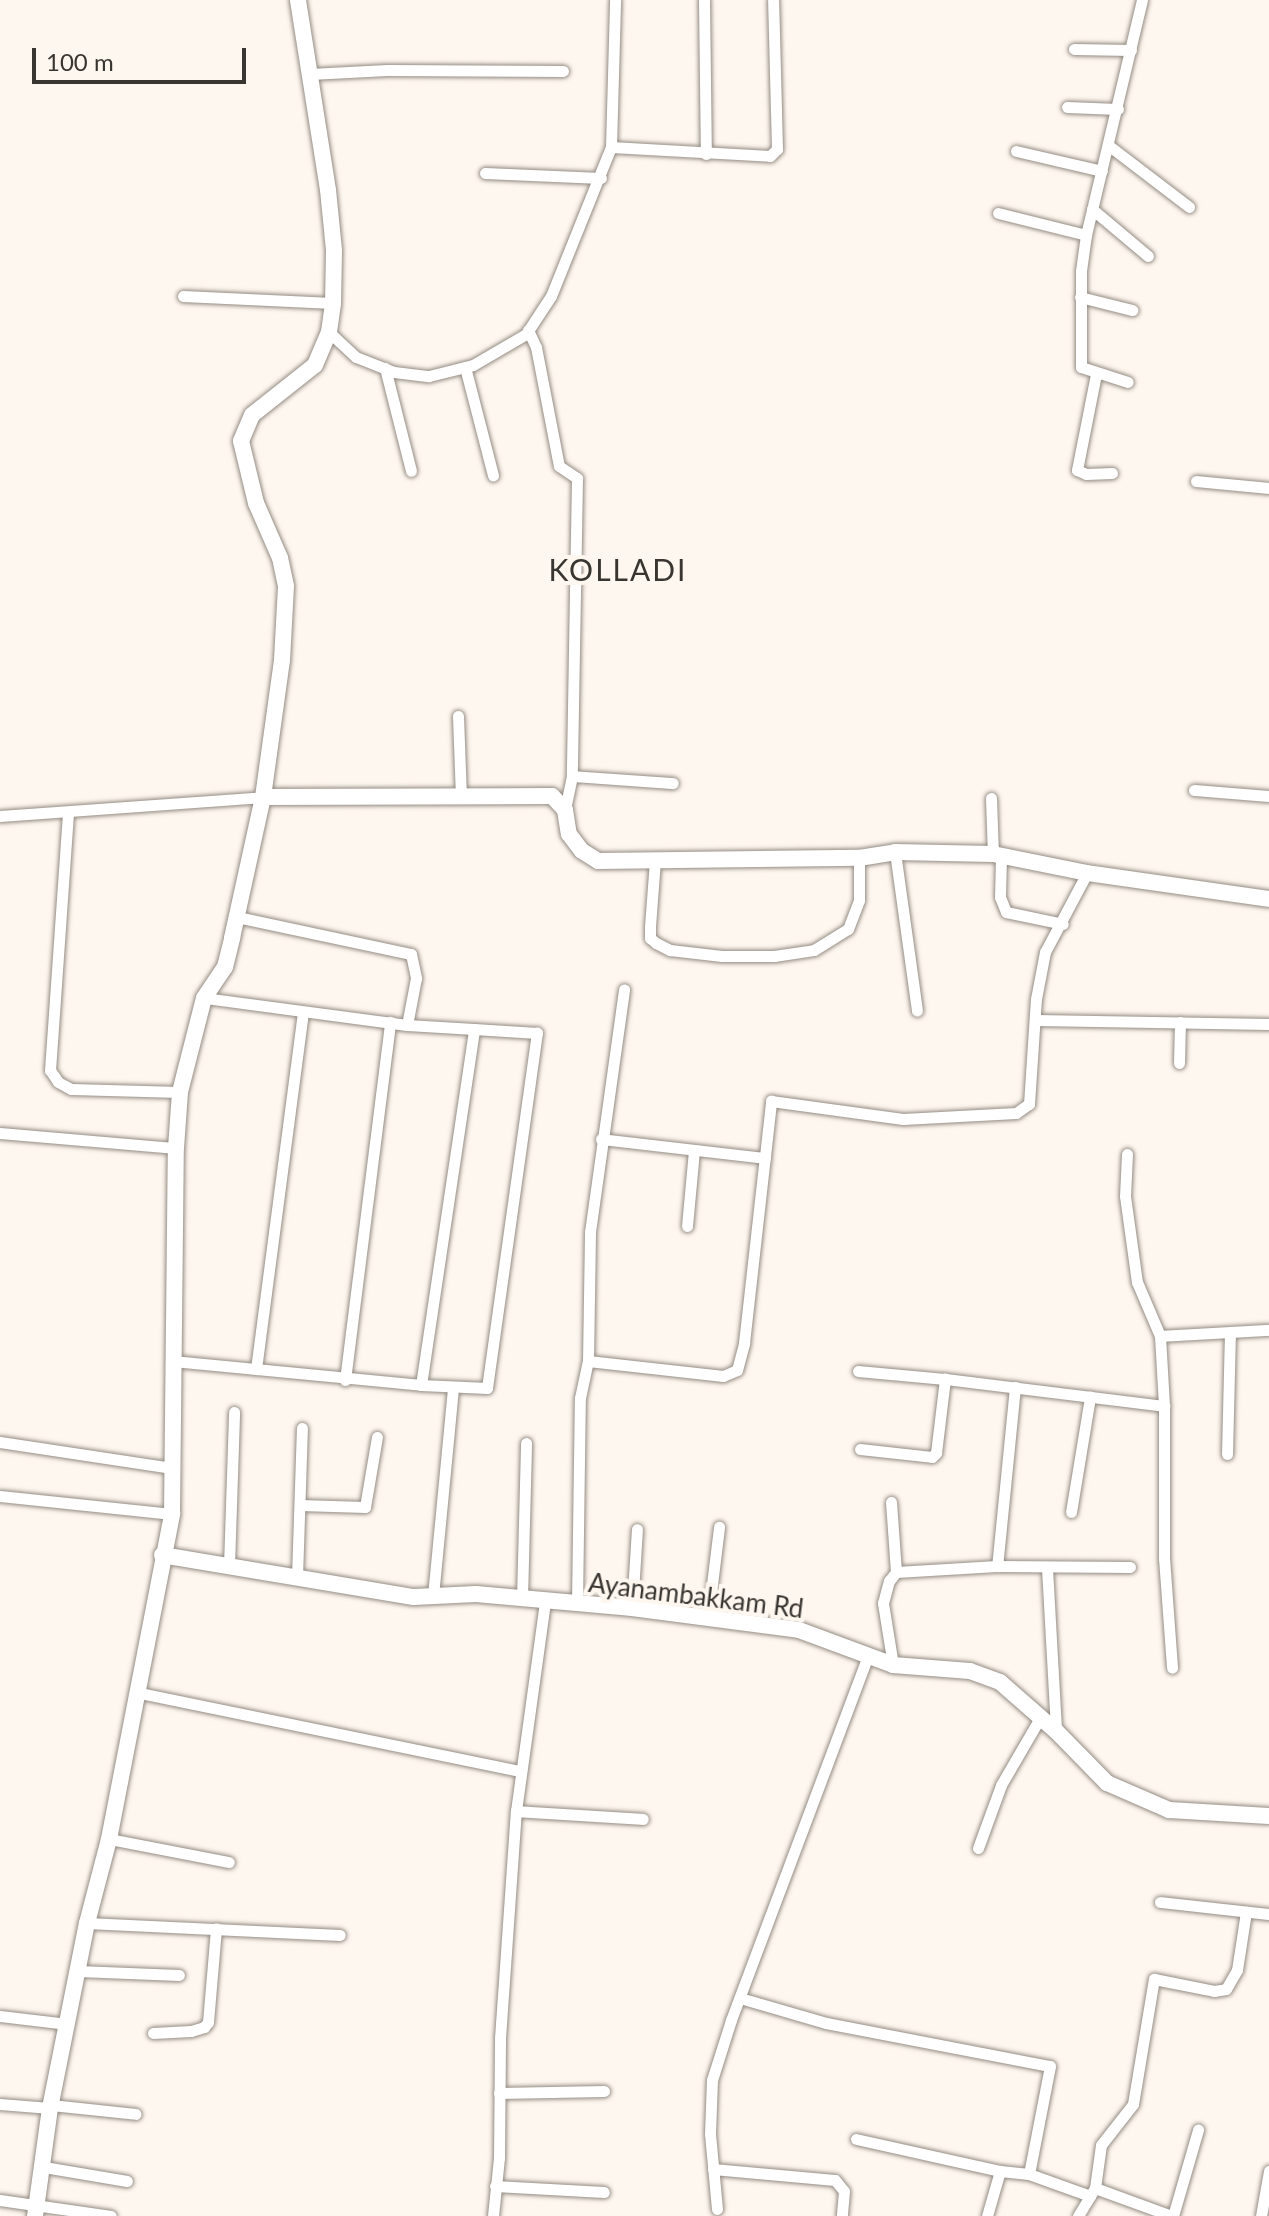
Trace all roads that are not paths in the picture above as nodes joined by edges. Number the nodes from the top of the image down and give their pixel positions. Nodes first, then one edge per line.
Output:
1 (298, 0) edge
2 (615, 0) edge
3 (704, 0) edge
4 (773, 0) edge
5 (1142, 0) edge
6 (1074, 49) dead end
7 (1131, 50) junction
8 (563, 71) dead end
9 (310, 74) junction
10 (1067, 107) dead end
11 (1118, 109) junction
12 (1108, 145) junction
13 (611, 147) junction
14 (1016, 151) dead end
15 (706, 154) junction
16 (1102, 171) junction
17 (485, 173) dead end
18 (601, 178) junction
19 (1189, 207) dead end
20 (1092, 209) junction
21 (998, 213) dead end
22 (1086, 235) junction
23 (1148, 256) dead end
24 (183, 296) dead end
25 (1080, 297) junction
26 (333, 303) junction
27 (1132, 310) dead end
28 (528, 330) junction
29 (329, 332) junction
30 (465, 367) junction
31 (385, 368) junction
32 (1096, 374) junction
33 (1128, 382) dead end
34 (411, 471) dead end
35 (1112, 473) dead end
36 (493, 475) dead end
37 (1196, 481) dead end
38 (1269, 488) edge
39 (458, 716) dead end
40 (572, 776) junction
41 (673, 783) dead end
42 (1194, 790) dead end
43 (1269, 796) edge
44 (263, 797) junction
45 (461, 798) junction
46 (991, 798) dead end
47 (565, 810) junction
48 (68, 813) junction
49 (0, 816) edge
50 (895, 852) junction
51 (997, 855) junction
52 (859, 858) junction
53 (655, 860) junction
54 (1087, 873) junction
55 (1269, 899) edge
56 (237, 917) junction
57 (1063, 924) junction
58 (624, 989) dead end
59 (204, 998) junction
60 (917, 1010) dead end
61 (303, 1012) junction
62 (1036, 1020) junction
63 (390, 1022) junction
64 (1180, 1022) junction
65 (1269, 1024) edge
66 (407, 1025) junction
67 (474, 1029) junction
68 (1179, 1063) dead end
69 (180, 1092) junction
70 (0, 1133) edge
71 (601, 1139) junction
72 (176, 1148) junction
73 (694, 1150) junction
74 (1127, 1154) dead end
75 (765, 1158) junction
76 (687, 1226) dead end
77 (1269, 1330) edge
78 (1230, 1334) junction
79 (1160, 1336) junction
80 (173, 1361) junction
81 (588, 1361) junction
82 (256, 1369) junction
83 (858, 1371) dead end
84 (945, 1379) junction
85 (345, 1380) junction
86 (421, 1385) junction
87 (1015, 1387) junction
88 (453, 1388) junction
89 (1090, 1397) junction
90 (1164, 1406) junction
91 (234, 1412) dead end
92 (302, 1428) dead end
93 (377, 1437) dead end
94 (0, 1442) edge
95 (526, 1443) dead end
96 (860, 1449) dead end
97 (1227, 1454) dead end
98 (172, 1468) junction
99 (0, 1496) edge
100 (891, 1502) dead end
101 (300, 1505) junction
102 (1071, 1512) dead end
103 (172, 1514) junction
104 (719, 1527) dead end
105 (637, 1529) dead end
106 (162, 1555) junction
107 (229, 1566) junction
108 (997, 1566) junction
109 (1130, 1567) dead end
110 (1047, 1568) junction
111 (896, 1572) junction
112 (297, 1577) junction
113 (433, 1596) junction
114 (522, 1599) junction
115 (545, 1601) junction
116 (577, 1604) junction
117 (632, 1608) junction
118 (708, 1617) junction
119 (868, 1656) junction
120 (893, 1665) junction
121 (1172, 1668) dead end
122 (135, 1692) junction
123 (1040, 1718) junction
124 (1056, 1731) junction
125 (521, 1771) junction
126 (516, 1811) junction
127 (1269, 1816) edge
128 (643, 1819) dead end
129 (109, 1839) junction
130 (978, 1848) dead end
131 (229, 1862) dead end
132 (1160, 1902) dead end
133 (1246, 1912) junction
134 (1269, 1914) edge
135 (87, 1923) junction
136 (216, 1928) junction
137 (340, 1935) dead end
138 (78, 1971) junction
139 (179, 1975) dead end
140 (740, 1998) junction
141 (0, 2016) edge
142 (68, 2024) junction
143 (153, 2033) dead end
144 (604, 2091) dead end
145 (499, 2093) junction
146 (0, 2104) edge
147 (50, 2107) junction
148 (136, 2114) dead end
149 (1198, 2130) dead end
150 (856, 2139) dead end
151 (44, 2167) junction
152 (713, 2169) junction
153 (1000, 2171) junction
154 (1269, 2171) edge
155 (1029, 2174) junction
156 (127, 2181) dead end
157 (495, 2186) junction
158 (604, 2192) dead end
159 (1092, 2192) junction
160 (0, 2200) edge
161 (717, 2209) dead end
162 (36, 2212) edge
163 (111, 2216) edge
164 (493, 2216) edge
165 (842, 2216) edge
166 (987, 2216) edge
167 (1078, 2216) edge
168 (1173, 2216) edge
169 (1261, 2216) edge

1 - 9 street
2 - 13 street
3 - 15 street
4 - 15 street
5 - 7 street
6 - 7 street
7 - 11 street
8 - 9 street
9 - 26 street
10 - 11 street
11 - 12 street
12 - 16 street
12 - 19 street
13 - 15 street
13 - 18 street
14 - 16 street
16 - 20 street
17 - 18 street
18 - 28 street
20 - 22 street
20 - 23 street
21 - 22 street
22 - 25 street
24 - 26 street
25 - 27 street
25 - 32 street
26 - 29 street
28 - 30 street
28 - 40 street
29 - 31 street
29 - 44 street
30 - 31 street
30 - 36 street
31 - 34 street
32 - 33 street
32 - 35 street
37 - 38 street
39 - 45 street
40 - 41 street
40 - 47 street
42 - 43 street
44 - 45 street
44 - 48 street
44 - 56 street
45 - 47 street
46 - 51 street
47 - 53 street
48 - 49 street
48 - 69 street
50 - 51 street
50 - 52 street
50 - 60 street
51 - 54 street
51 - 57 street
52 - 53 street
52 - 53 street
54 - 55 street
54 - 57 street
56 - 59 street
56 - 66 street
57 - 62 street
58 - 71 street
59 - 61 street
59 - 69 street
61 - 63 street
61 - 82 street
62 - 64 street
62 - 75 street
63 - 66 street
63 - 85 street
64 - 65 street
64 - 68 street
66 - 67 street
67 - 86 street
67 - 88 street
69 - 72 street
70 - 72 street
71 - 73 street
71 - 81 street
72 - 80 street
73 - 75 street
73 - 76 street
74 - 79 street
75 - 81 street
77 - 78 street
78 - 79 street
78 - 97 street
79 - 90 street
80 - 82 street
80 - 98 street
81 - 116 street
82 - 85 street
83 - 84 street
84 - 87 street
84 - 96 street
85 - 86 street
86 - 88 street
87 - 89 street
87 - 108 street
88 - 113 street
89 - 90 street
89 - 102 street
90 - 121 street
91 - 107 street
92 - 101 street
93 - 101 street
94 - 98 street
95 - 114 street
98 - 103 street
99 - 103 street
100 - 111 street
101 - 112 street
103 - 106 street
104 - 118 street
105 - 117 street
106 - 107 street, Ayanambakkam Rd
106 - 122 street
107 - 112 street, Ayanambakkam Rd
108 - 110 street
108 - 111 street
109 - 110 street
110 - 124 street
111 - 120 street
112 - 113 street, Ayanambakkam Rd
113 - 114 street, Ayanambakkam Rd
114 - 115 street, Ayanambakkam Rd
115 - 116 street, Ayanambakkam Rd
115 - 125 street
116 - 117 street, Ayanambakkam Rd
117 - 118 street, Ayanambakkam Rd
118 - 119 street, Ayanambakkam Rd
119 - 120 street, Ayanambakkam Rd
119 - 140 street
120 - 123 street, Ayanambakkam Rd
122 - 125 street
122 - 129 street
123 - 124 street, Ayanambakkam Rd
123 - 130 street
124 - 127 street, Ayanambakkam Rd
125 - 126 street
126 - 128 street
126 - 145 street
129 - 131 street
129 - 135 street
132 - 133 street
133 - 134 street
133 - 159 street
135 - 136 street
135 - 138 street
136 - 137 street
136 - 143 street
138 - 139 street
138 - 142 street
140 - 152 street
140 - 155 street
141 - 142 street
142 - 147 street
144 - 145 street
145 - 157 street
146 - 147 street
147 - 148 street
147 - 151 street
149 - 168 street
150 - 153 street
151 - 156 street
151 - 162 street
152 - 161 street
152 - 165 street
153 - 155 street
153 - 166 street
154 - 169 street
155 - 159 street
157 - 158 street
157 - 164 street
159 - 167 street
159 - 168 street
160 - 162 street
162 - 163 street

